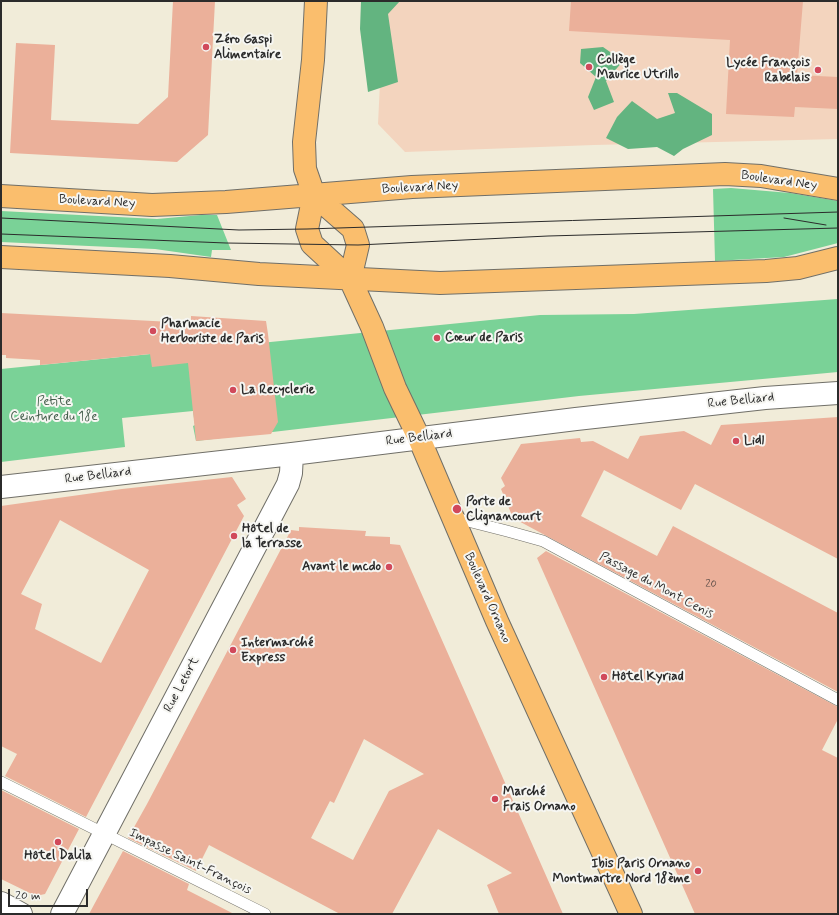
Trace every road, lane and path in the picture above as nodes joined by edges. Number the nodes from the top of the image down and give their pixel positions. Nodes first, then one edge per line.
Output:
1 (316, 1) edge
2 (838, 190) edge
3 (314, 195) junction
4 (1, 196) edge
5 (1, 257) edge
6 (838, 258) edge
7 (350, 279) junction
8 (838, 393) edge
9 (418, 438) junction
10 (292, 454) junction
11 (1, 487) edge
12 (452, 517) junction
13 (838, 700) edge
14 (1, 782) edge
15 (104, 834) junction
16 (1, 903) edge
17 (21, 914) edge
18 (62, 914) edge
19 (264, 914) edge
20 (632, 914) edge

1 - 3 main road
2 - 3 main road, Boulevard Ney
3 - 4 main road, Boulevard Ney
3 - 7 main road, Boulevard Ornano
3 - 7 main road
5 - 7 main road
6 - 7 main road
7 - 9 main road, Boulevard Ornano
8 - 9 street, Rue Belliard
9 - 10 street, Rue Belliard
9 - 12 main road, Boulevard Ornano
10 - 11 street, Rue Belliard
10 - 15 street, Rue Letort
12 - 13 lane, Passage du Mont Cenis
12 - 20 main road, Boulevard Ornano
14 - 15 lane, Impasse Saint-François
15 - 18 street, Rue Letort
15 - 19 lane, Impasse Saint-François
16 - 17 street

